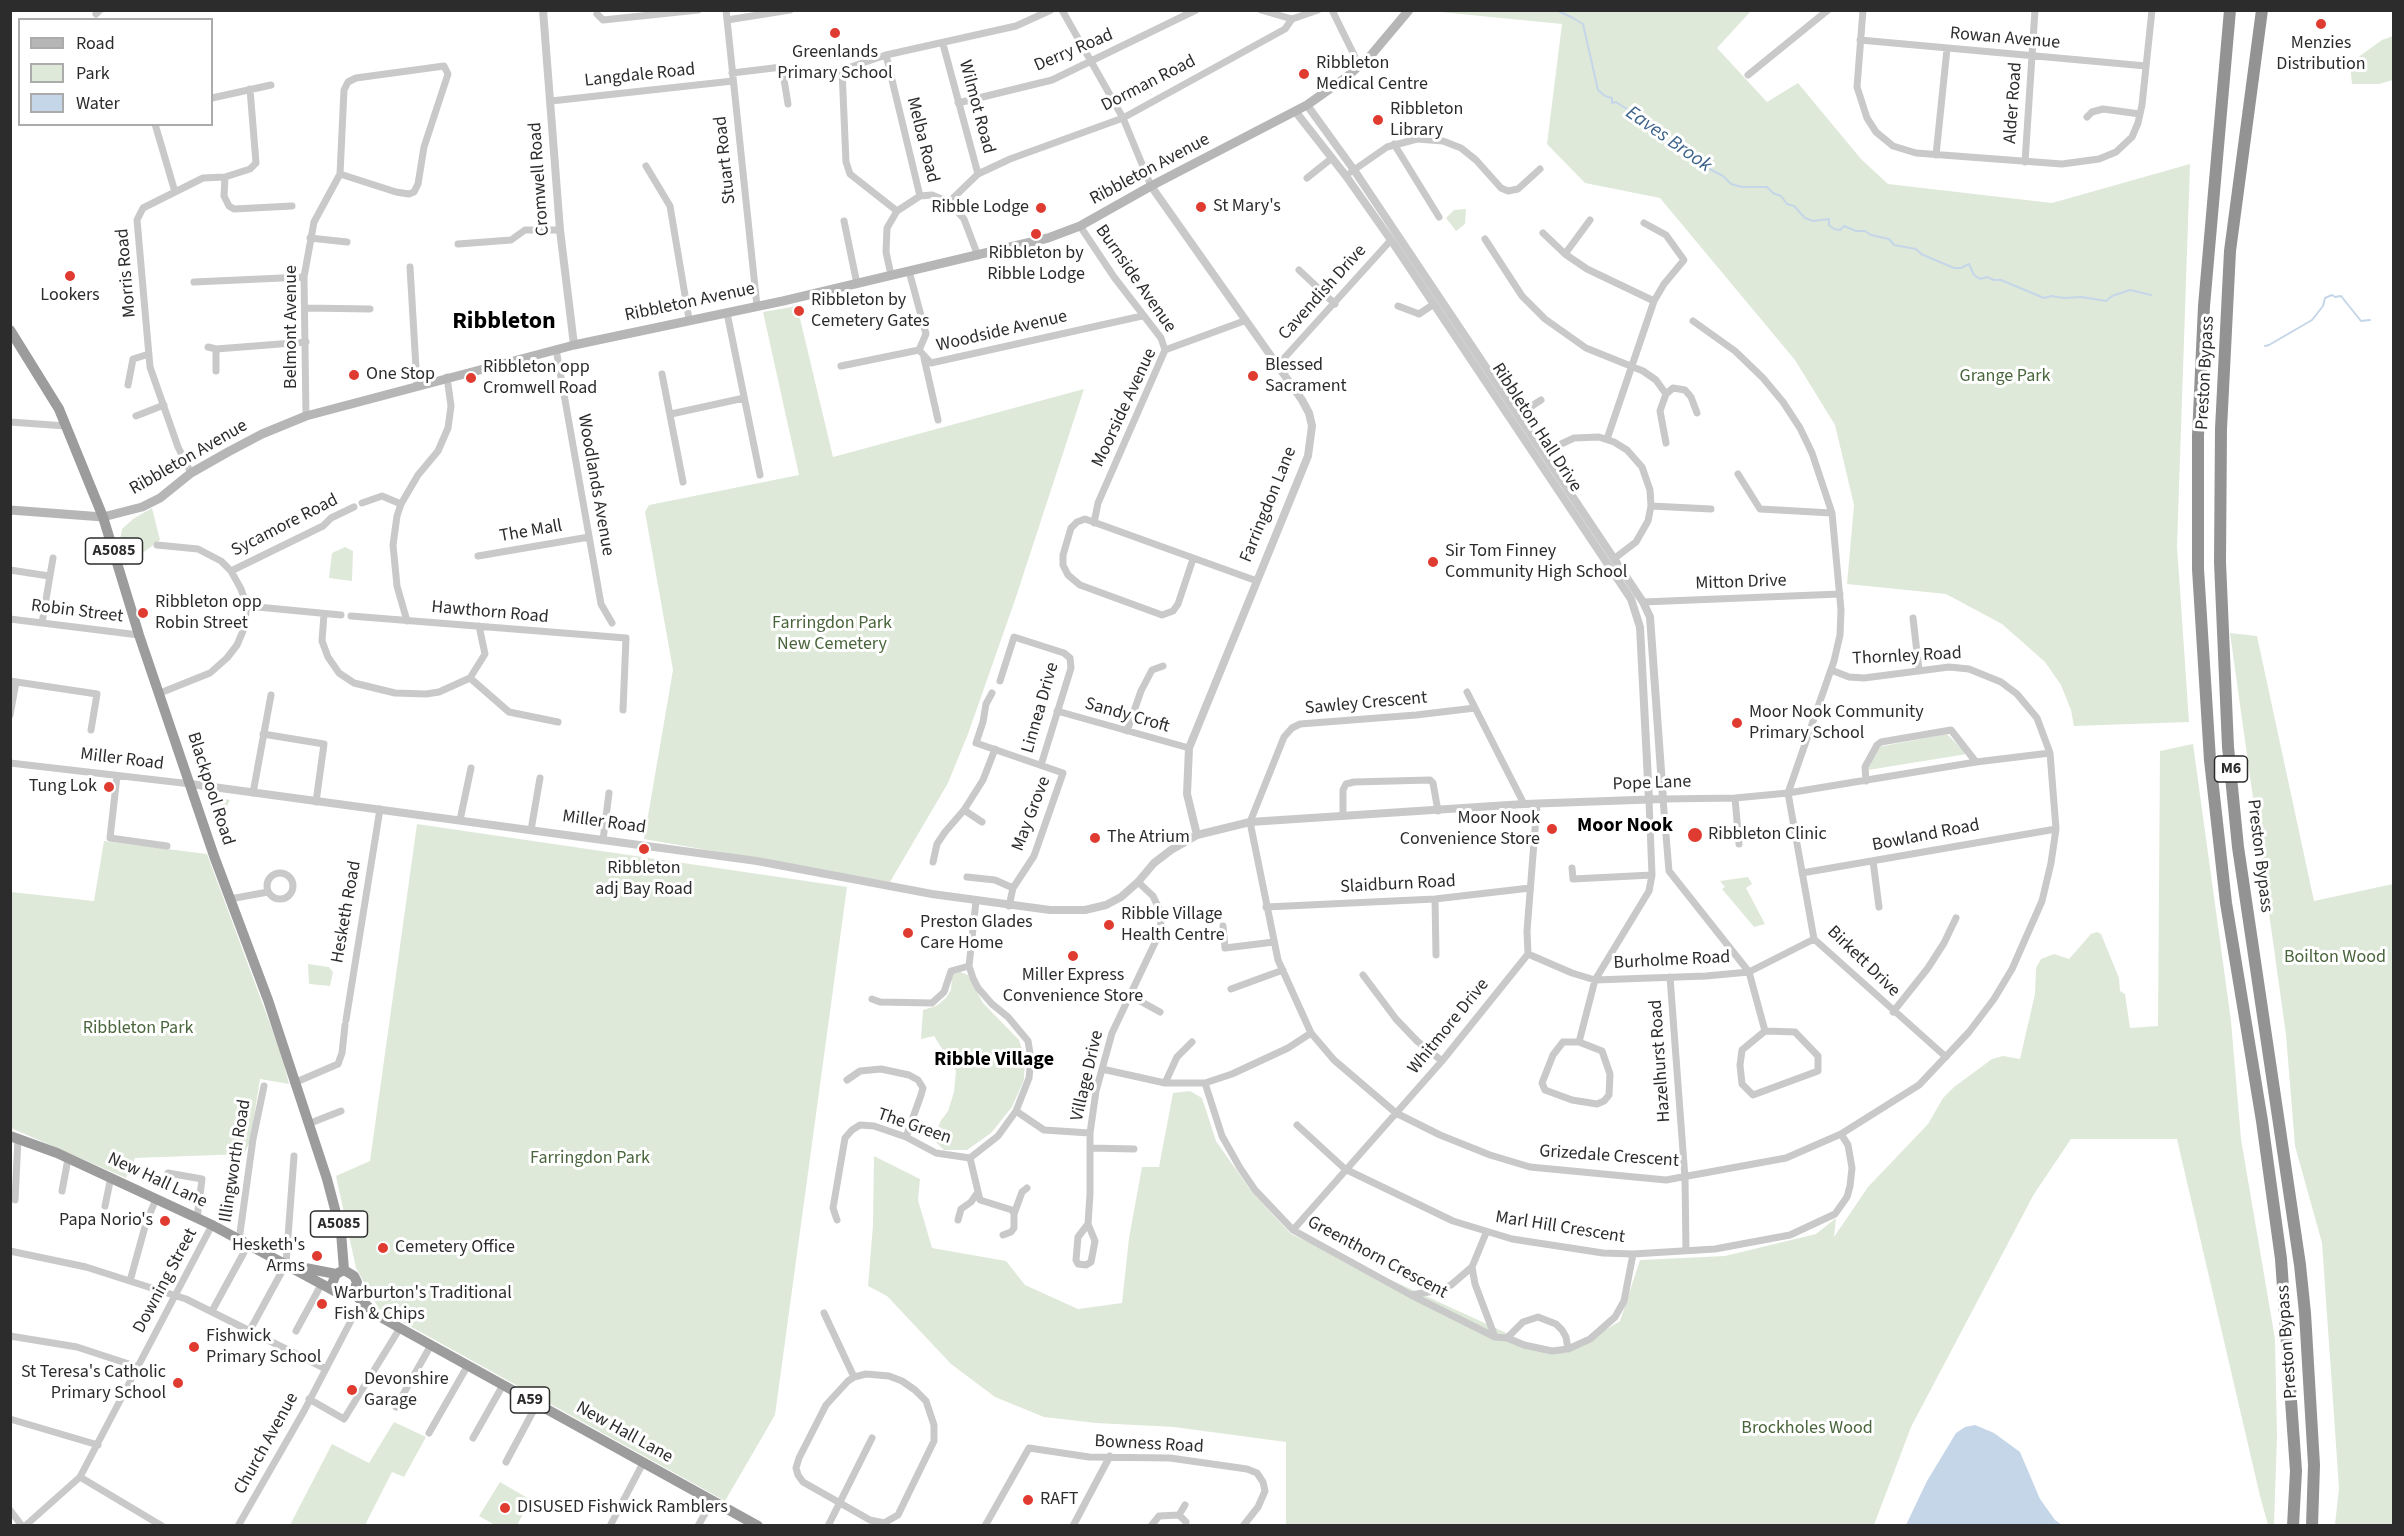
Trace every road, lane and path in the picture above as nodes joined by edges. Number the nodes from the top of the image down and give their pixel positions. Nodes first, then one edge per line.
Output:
1 (543, 10) edge
2 (698, 10) edge
3 (726, 10) edge
4 (790, 10) edge
5 (1051, 10) edge
6 (1062, 10) edge
7 (1196, 10) edge
8 (1261, 10) edge
9 (1318, 10) edge
10 (1332, 10) edge
11 (1409, 10) edge
12 (1827, 10) edge
13 (1863, 10) edge
14 (2035, 10) edge
15 (2152, 10) edge
16 (2230, 10) edge
17 (2262, 10) edge
18 (597, 14) dead end
19 (727, 20) junction
20 (1292, 20) junction
21 (1860, 40) junction
22 (943, 44) junction
23 (1947, 49) junction
24 (886, 55) junction
25 (2033, 56) junction
26 (1090, 62) junction
27 (1359, 65) junction
28 (2146, 66) junction
29 (732, 73) junction
30 (1748, 75) dead end
31 (733, 81) junction
32 (271, 85) dead end
33 (250, 90) junction
34 (213, 98) edge
35 (551, 101) junction
36 (958, 103) junction
37 (788, 104) dead end
38 (1307, 105) junction
39 (1295, 111) junction
40 (2140, 114) junction
41 (2087, 117) dead end
42 (1123, 118) junction
43 (156, 126) edge
44 (1394, 144) junction
45 (1936, 155) junction
46 (1332, 158) junction
47 (2025, 162) junction
48 (646, 166) dead end
49 (1540, 169) dead end
50 (1350, 173) junction
51 (340, 174) junction
52 (978, 174) junction
53 (225, 177) junction
54 (1307, 178) dead end
55 (1151, 186) junction
56 (175, 192) junction
57 (920, 196) junction
58 (949, 202) junction
59 (292, 206) dead end
60 (897, 211) junction
61 (1439, 217) dead end
62 (1590, 220) dead end
63 (844, 221) dead end
64 (1644, 223) dead end
65 (1080, 226) junction
66 (560, 230) junction
67 (1543, 233) dead end
68 (310, 238) junction
69 (1394, 238) junction
70 (1485, 239) dead end
71 (348, 242) dead end
72 (458, 244) dead end
73 (1565, 254) junction
74 (978, 256) junction
75 (410, 267) dead end
76 (1299, 270) dead end
77 (909, 271) junction
78 (891, 275) junction
79 (304, 277) junction
80 (194, 282) dead end
81 (857, 284) junction
82 (1654, 301) junction
83 (1335, 304) junction
84 (1434, 304) junction
85 (757, 306) junction
86 (1398, 306) dead end
87 (306, 308) junction
88 (370, 309) dead end
89 (727, 313) junction
90 (1446, 314) junction
91 (1142, 316) junction
92 (689, 319) junction
93 (1244, 321) junction
94 (1693, 321) dead end
95 (10, 330) edge
96 (306, 342) junction
97 (574, 345) junction
98 (556, 349) junction
99 (1165, 350) junction
100 (921, 352) junction
101 (149, 354) junction
102 (841, 366) dead end
103 (1276, 366) junction
104 (1631, 367) junction
105 (216, 371) dead end
106 (662, 374) dead end
107 (447, 377) junction
108 (128, 385) dead end
109 (417, 385) junction
110 (1666, 394) junction
111 (744, 398) junction
112 (1541, 400) dead end
113 (164, 405) junction
114 (1697, 413) dead end
115 (670, 414) junction
116 (1518, 415) junction
117 (136, 416) dead end
118 (306, 416) junction
119 (938, 420) dead end
120 (10, 422) edge
121 (66, 426) junction
122 (1607, 439) junction
123 (1666, 443) dead end
124 (1544, 452) junction
125 (1535, 457) junction
126 (191, 473) junction
127 (1738, 474) dead end
128 (760, 475) dead end
129 (683, 482) dead end
130 (362, 503) dead end
131 (401, 504) junction
132 (1579, 504) junction
133 (1651, 506) junction
134 (354, 507) dead end
135 (1711, 509) dead end
136 (10, 510) edge
137 (1570, 510) junction
138 (1832, 513) junction
139 (103, 517) junction
140 (1094, 523) junction
141 (590, 537) junction
142 (157, 545) dead end
143 (478, 556) dead end
144 (53, 558) dead end
145 (1193, 559) junction
146 (1611, 561) junction
147 (10, 570) edge
148 (231, 571) junction
149 (49, 576) junction
150 (1257, 581) junction
151 (1840, 594) junction
152 (1643, 602) junction
153 (247, 606) junction
154 (1634, 607) junction
155 (324, 614) junction
156 (341, 615) dead end
157 (351, 616) dead end
158 (1913, 618) dead end
159 (10, 619) edge
160 (407, 621) junction
161 (612, 623) dead end
162 (42, 624) junction
163 (479, 627) junction
164 (139, 635) junction
165 (1163, 666) dead end
166 (1831, 670) junction
167 (1919, 670) junction
168 (470, 678) junction
169 (13, 681) edge
170 (1000, 681) dead end
171 (1467, 692) dead end
172 (160, 693) junction
173 (992, 693) dead end
174 (271, 695) dead end
175 (1475, 708) junction
176 (623, 711) dead end
177 (1057, 711) junction
178 (10, 715) edge
179 (558, 722) dead end
180 (92, 730) dead end
181 (1127, 731) junction
182 (263, 734) junction
183 (1189, 748) junction
184 (995, 749) junction
185 (2050, 753) junction
186 (10, 762) edge
187 (1976, 762) junction
188 (1041, 765) junction
189 (471, 768) dead end
190 (117, 776) junction
191 (540, 778) dead end
192 (1866, 781) junction
193 (191, 784) junction
194 (253, 793) junction
195 (1788, 793) junction
196 (609, 794) dead end
197 (1735, 798) junction
198 (1663, 799) junction
199 (1649, 801) junction
200 (316, 802) junction
201 (1524, 804) junction
202 (1537, 804) junction
203 (380, 809) junction
204 (964, 810) junction
205 (1438, 811) junction
206 (1343, 816) junction
207 (460, 820) junction
208 (982, 822) dead end
209 (1250, 822) junction
210 (2056, 829) junction
211 (531, 830) junction
212 (1197, 835) junction
213 (603, 840) junction
214 (1739, 844) dead end
215 (167, 846) dead end
216 (1172, 850) joint
217 (1873, 861) junction
218 (933, 862) dead end
219 (1572, 868) dead end
220 (1802, 873) junction
221 (1652, 875) junction
222 (967, 877) dead end
223 (1138, 882) junction
224 (1013, 888) junction
225 (1530, 888) junction
226 (268, 892) junction
227 (230, 899) junction
228 (1435, 899) junction
229 (976, 901) junction
230 (1009, 906) junction
231 (1266, 907) junction
232 (1880, 907) dead end
233 (1956, 918) dead end
234 (1223, 926) dead end
235 (1814, 939) junction
236 (1274, 942) junction
237 (1528, 954) junction
238 (1436, 955) dead end
239 (969, 966) junction
240 (1283, 969) junction
241 (1749, 972) junction
242 (1363, 975) dead end
243 (1670, 977) junction
244 (1595, 980) junction
245 (1232, 989) dead end
246 (1131, 996) junction
247 (872, 999) dead end
248 (1160, 1012) dead end
249 (1893, 1012) junction
250 (1765, 1031) junction
251 (1311, 1033) junction
252 (1192, 1042) dead end
253 (1579, 1042) junction
254 (1946, 1057) junction
255 (1442, 1061) junction
256 (1102, 1069) junction
257 (848, 1080) dead end
258 (294, 1083) junction
259 (1165, 1083) junction
260 (1205, 1083) junction
261 (264, 1086) dead end
262 (341, 1111) dead end
263 (1016, 1111) junction
264 (1396, 1113) junction
265 (308, 1124) junction
266 (1297, 1125) dead end
267 (1090, 1133) junction
268 (1841, 1134) junction
269 (14, 1137) edge
270 (906, 1137) junction
271 (1091, 1148) junction
272 (1134, 1149) dead end
273 (294, 1156) dead end
274 (970, 1158) junction
275 (68, 1159) junction
276 (1345, 1169) junction
277 (168, 1173) dead end
278 (111, 1177) junction
279 (1685, 1178) junction
280 (1027, 1188) dead end
281 (62, 1191) dead end
282 (978, 1192) junction
283 (156, 1199) junction
284 (15, 1200) dead end
285 (105, 1206) dead end
286 (1014, 1214) junction
287 (197, 1218) junction
288 (837, 1220) dead end
289 (958, 1220) dead end
290 (1088, 1224) junction
291 (212, 1225) junction
292 (1293, 1230) junction
293 (1486, 1233) junction
294 (1003, 1235) dead end
295 (243, 1243) junction
296 (1686, 1250) junction
297 (10, 1251) edge
298 (1633, 1254) junction
299 (285, 1264) junction
300 (1472, 1266) junction
301 (337, 1279) junction
302 (130, 1281) junction
303 (321, 1285) junction
304 (352, 1292) junction
305 (176, 1295) junction
306 (1411, 1295) junction
307 (212, 1311) junction
308 (355, 1313) dead end
309 (824, 1313) dead end
310 (400, 1328) junction
311 (250, 1330) junction
312 (296, 1331) dead end
313 (10, 1336) edge
314 (1495, 1337) junction
315 (1507, 1338) junction
316 (431, 1346) junction
317 (1568, 1349) junction
318 (468, 1365) junction
319 (138, 1367) junction
320 (324, 1368) junction
321 (854, 1377) junction
322 (503, 1385) junction
323 (309, 1399) junction
324 (537, 1404) junction
325 (396, 1407) dead end
326 (10, 1419) edge
327 (429, 1433) dead end
328 (473, 1438) dead end
329 (872, 1438) dead end
330 (98, 1445) junction
331 (1110, 1456) junction
332 (506, 1462) dead end
333 (644, 1462) junction
334 (80, 1477) junction
335 (712, 1501) junction
336 (838, 1503) junction
337 (1185, 1505) dead end
338 (10, 1510) edge
339 (1179, 1515) junction
340 (150, 1519) junction
341 (1186, 1522) dead end
342 (23, 1526) edge
343 (145, 1526) edge
344 (162, 1526) edge
345 (238, 1526) edge
346 (610, 1526) edge
347 (698, 1526) edge
348 (758, 1526) edge
349 (828, 1526) edge
350 (985, 1526) edge
351 (1073, 1526) edge
352 (1151, 1526) edge
353 (1243, 1526) edge
354 (2293, 1526) edge
355 (2312, 1526) edge

1 - 35 street, Cromwell Road
2 - 18 street
3 - 19 street, Stuart Road
4 - 19 street
5 - 22 street
6 - 26 street
7 - 26 street, Derry Road
8 - 20 street
9 - 20 street, Dorman Road
10 - 27 street
11 - 27 main road, Ribbleton Avenue
12 - 30 street
13 - 21 street
14 - 25 street, Alder Road
15 - 28 street
16 - 354 highway, Preston Bypass / M6
17 - 355 highway, Preston Bypass / M6
19 - 29 street, Stuart Road
20 - 42 street, Dorman Road
21 - 23 street, Rowan Avenue
21 - 45 street
22 - 24 street
22 - 36 street, Wilmot Road
23 - 25 street, Rowan Avenue
23 - 45 street
24 - 57 street, Melba Road
24 - 60 street
25 - 28 street, Rowan Avenue
25 - 47 street, Alder Road
26 - 36 street, Derry Road
26 - 42 street
27 - 38 main road, Ribbleton Avenue
28 - 40 street
29 - 31 street, Stuart Road
29 - 37 street
31 - 35 street, Langdale Road
31 - 85 street, Stuart Road
32 - 33 street
33 - 34 street
33 - 53 street, Morris Road
35 - 66 street, Cromwell Road
36 - 52 street, Wilmot Road
38 - 39 main road, Ribbleton Avenue
38 - 50 street, Ribbleton Hall Drive
39 - 46 street, Ribbleton Hall Drive
39 - 55 main road, Ribbleton Avenue
40 - 41 street
40 - 47 street
42 - 52 street, Dorman Road
42 - 55 street
43 - 56 street
44 - 49 street
44 - 50 street
44 - 61 street
45 - 47 street
46 - 50 street, Ribbleton Hall Drive
46 - 54 street
48 - 92 street
50 - 69 street, Ribbleton Hall Drive
51 - 51 street
51 - 68 street, Belmont Avenue
52 - 58 street, Wilmot Road
53 - 56 street, Morris Road
53 - 59 street
55 - 65 main road, Ribbleton Avenue
55 - 93 street, Farringdon Lane
56 - 101 street, Morris Road
57 - 58 street
57 - 60 street
58 - 74 street
60 - 78 street
62 - 73 street
63 - 81 street
64 - 82 street
65 - 74 main road, Ribbleton Avenue
65 - 91 street, Burnside Avenue
66 - 72 street
66 - 97 street, Cromwell Road
67 - 73 street
68 - 71 street
68 - 79 street, Belmont Avenue
69 - 83 street, Cavendish Drive
69 - 84 street, Ribbleton Hall Drive
69 - 90 street, Ribbleton Hall Drive
70 - 104 street
73 - 82 street
74 - 77 main road, Ribbleton Avenue
75 - 109 street
76 - 83 street
77 - 78 main road, Ribbleton Avenue
77 - 100 street, Woodside Avenue
78 - 81 main road, Ribbleton Avenue
79 - 80 street
79 - 87 street, Belmont Avenue
81 - 85 main road, Ribbleton Avenue
82 - 104 street
83 - 103 street, Cavendish Drive
84 - 86 street
84 - 90 street, Ribbleton Hall Drive
85 - 89 main road, Ribbleton Avenue
87 - 88 street
87 - 96 street, Belmont Avenue
89 - 92 main road, Ribbleton Avenue
89 - 111 street
90 - 116 street, Ribbleton Hall Drive
90 - 125 street, Ribbleton Hall Drive
91 - 99 street, Burnside Avenue
91 - 100 street, Woodside Avenue
92 - 97 main road, Ribbleton Avenue
93 - 99 street, Moorside Avenue
93 - 103 street, Farringdon Lane
94 - 138 street
95 - 121 highway, Blackpool Road / A5085
96 - 105 street
96 - 118 street, Belmont Avenue
97 - 98 main road, Ribbleton Avenue
98 - 107 main road, Ribbleton Avenue
98 - 141 street, Woodlands Avenue
99 - 140 street, Moorside Avenue
100 - 102 street
100 - 119 street
101 - 108 street
101 - 113 street, Morris Road
103 - 150 street, Farringdon Lane
104 - 110 street
104 - 122 street
106 - 115 street
107 - 109 main road, Ribbleton Avenue
107 - 131 street
109 - 118 main road, Ribbleton Avenue
110 - 114 street
110 - 123 street
111 - 115 street
111 - 128 street
112 - 116 street, Ribbleton Hall Drive
113 - 117 street
113 - 126 street, Morris Road
115 - 129 street
116 - 124 street, Ribbleton Hall Drive
118 - 126 main road, Ribbleton Avenue
120 - 121 street
121 - 139 highway, Blackpool Road / A5085
122 - 124 street
122 - 133 street
124 - 125 street
124 - 132 street, Ribbleton Hall Drive
125 - 137 street, Ribbleton Hall Drive
126 - 139 main road, Ribbleton Avenue
127 - 138 street
130 - 131 street, Sycamore Road
131 - 160 street
132 - 137 street
132 - 146 street, Ribbleton Hall Drive
133 - 135 street
133 - 146 street
134 - 148 street, Sycamore Road
136 - 139 main road, Ribbleton Avenue
137 - 146 street, Ribbleton Hall Drive
138 - 151 street
139 - 164 highway, Blackpool Road / A5085
140 - 145 street
140 - 145 street
141 - 143 street, The Mall
141 - 161 street, Woodlands Avenue
142 - 148 street
144 - 149 street
145 - 150 street
146 - 152 street, Ribbleton Hall Drive
146 - 154 street, Ribbleton Hall Drive
147 - 149 street
148 - 153 street
149 - 162 street
150 - 183 street, Farringdon Lane
151 - 152 street, Mitton Drive
151 - 166 street
152 - 154 street
152 - 198 street, Ribbleton Hall Drive
153 - 155 street
153 - 172 street
154 - 199 street, Ribbleton Hall Drive
155 - 156 street
155 - 168 street
157 - 160 street, Hawthorn Road
158 - 167 street
159 - 162 street, Robin Street
160 - 163 street, Hawthorn Road
162 - 164 street, Robin Street
163 - 168 street
163 - 176 street, Hawthorn Road
164 - 172 highway, Blackpool Road / A5085
165 - 181 street
166 - 167 street, Thornley Road
166 - 195 street
167 - 185 street, Thornley Road
168 - 179 street
169 - 178 street
169 - 180 street
170 - 177 street, Linnea Drive
171 - 175 street
172 - 193 highway, Blackpool Road / A5085
173 - 184 street, May Grove
174 - 182 street
175 - 201 street
175 - 209 street, Sawley Crescent
177 - 181 street, Sandy Croft
177 - 188 street, Linnea Drive
181 - 183 street, Sandy Croft
182 - 194 street
182 - 200 street
183 - 212 street, Farringdon Lane
184 - 188 street, May Grove
184 - 204 street
185 - 187 street, Pope Lane
185 - 210 street, Grizedale Crescent
186 - 190 street, Miller Road
187 - 192 street, Pope Lane
187 - 192 street
188 - 224 street, May Grove
189 - 207 street
190 - 193 street, Miller Road
190 - 215 street
191 - 211 street
192 - 195 street, Pope Lane
193 - 194 street, Miller Road
193 - 227 highway, Blackpool Road / A5085
194 - 200 street, Miller Road
195 - 197 street, Pope Lane
195 - 220 street, Birkett Drive
196 - 213 street
197 - 198 street, Pope Lane
197 - 214 street
198 - 199 street, Pope Lane
198 - 241 street
199 - 202 street, Pope Lane
199 - 221 street
200 - 203 street, Miller Road
201 - 202 street, Pope Lane
201 - 205 street, Pope Lane
202 - 225 street
203 - 207 street, Miller Road
203 - 258 street, Hesketh Road
204 - 208 street
204 - 218 street
205 - 206 street, Pope Lane
205 - 206 street
206 - 209 street, Pope Lane
207 - 211 street, Miller Road
209 - 212 street, Pope Lane
209 - 231 street, Grizedale Crescent
210 - 217 street, Bowland Road
210 - 254 street, Grizedale Crescent
211 - 213 street, Miller Road
212 - 216 street, Pope Lane
213 - 229 street, Miller Road
216 - 223 street, Miller Road
217 - 220 street, Bowland Road
217 - 232 street
219 - 221 street
220 - 235 street, Birkett Drive
221 - 244 street
222 - 224 street
223 - 230 street, Miller Road
223 - 246 street, Village Drive
224 - 230 street
225 - 228 street, Slaidburn Road
225 - 237 street
226 - 226 street
226 - 227 street
227 - 258 highway, Blackpool Road / A5085
228 - 231 street, Slaidburn Road
228 - 238 street
229 - 230 street, Miller Road
229 - 239 street
231 - 236 street, Grizedale Crescent
233 - 249 street
234 - 236 street
235 - 241 street, Burholme Road
235 - 249 street, Birkett Drive
236 - 240 street, Grizedale Crescent
237 - 244 street, Burholme Road
237 - 255 street, Whitmore Drive
239 - 247 street
239 - 263 street, The Green
240 - 245 street
240 - 251 street, Grizedale Crescent
241 - 243 street, Burholme Road
241 - 250 street
242 - 255 street
243 - 244 street, Burholme Road
243 - 279 street, Hazelhurst Road
244 - 253 street
246 - 248 street
246 - 256 street, Village Drive
249 - 254 street, Birkett Drive
250 - 250 street
251 - 260 street
251 - 264 street, Grizedale Crescent
252 - 259 street
253 - 253 street
254 - 268 street, Grizedale Crescent
255 - 264 street, Whitmore Drive
256 - 259 street
256 - 267 street, Village Drive
257 - 270 street
258 - 265 highway, Blackpool Road / A5085
259 - 260 street
260 - 292 street, Greenthorn Crescent
261 - 295 street, Illingworth Road
262 - 265 street
263 - 267 street
263 - 274 street, The Green
264 - 276 street, Whitmore Drive
264 - 279 street, Grizedale Crescent
265 - 301 highway, Blackpool Road / A5085
266 - 276 street, Marl Hill Crescent
267 - 271 street, Village Drive
268 - 279 street, Grizedale Crescent
268 - 296 street, Marl Hill Crescent
269 - 275 highway, New Hall Lane
269 - 284 street
270 - 274 street, The Green
270 - 288 street, The Green
271 - 272 street
271 - 290 street, Village Drive
273 - 299 street
274 - 282 street
275 - 278 highway, New Hall Lane
275 - 281 street
276 - 292 street, Whitmore Drive
276 - 293 street, Marl Hill Crescent
277 - 287 street
278 - 283 highway, New Hall Lane
278 - 285 street
279 - 296 street, Hazelhurst Road
280 - 286 street
282 - 286 street
282 - 289 street
283 - 287 highway, New Hall Lane
283 - 302 street
286 - 294 street
287 - 291 highway, New Hall Lane
290 - 290 street, Village Drive
291 - 295 highway, New Hall Lane
291 - 305 street, Downing Street
292 - 306 street, Greenthorn Crescent
293 - 298 street, Marl Hill Crescent
293 - 300 street
295 - 299 highway, New Hall Lane
295 - 307 street
296 - 298 street, Marl Hill Crescent
297 - 302 street
298 - 317 street, Greenthorn Crescent
299 - 301 highway, New Hall Lane
299 - 303 highway, New Hall Lane
299 - 311 street
300 - 306 street
300 - 314 street
301 - 303 highway
301 - 304 highway
301 - 304 highway, A59
302 - 305 street
303 - 312 street
304 - 310 highway, New Hall Lane / A59
305 - 307 street
305 - 319 street, Downing Street
306 - 314 street, Greenthorn Crescent
307 - 311 street
308 - 320 street, Church Avenue
309 - 321 street
310 - 316 highway, New Hall Lane / A59
310 - 323 street
311 - 320 street
313 - 319 street
314 - 315 street, Greenthorn Crescent
315 - 317 street, Greenthorn Crescent
315 - 317 street
316 - 318 highway, New Hall Lane / A59
316 - 325 street
318 - 322 highway, New Hall Lane / A59
318 - 327 street
319 - 330 street, Downing Street
320 - 323 street, Church Avenue
321 - 336 street
321 - 336 street
322 - 324 highway, New Hall Lane / A59
322 - 328 street
323 - 345 street, Church Avenue
324 - 332 street
324 - 333 highway, New Hall Lane / A59
326 - 330 street
329 - 336 street
330 - 334 street, Downing Street
331 - 350 street, Bowness Road
331 - 351 street
331 - 353 street, Bowness Road
333 - 335 highway, New Hall Lane / A59
333 - 346 street
334 - 340 street
334 - 342 street, Downing Street
335 - 347 street
335 - 348 highway, New Hall Lane / A59
336 - 349 street
337 - 339 street
338 - 342 street
339 - 341 street
339 - 352 street
340 - 343 street
340 - 344 street

